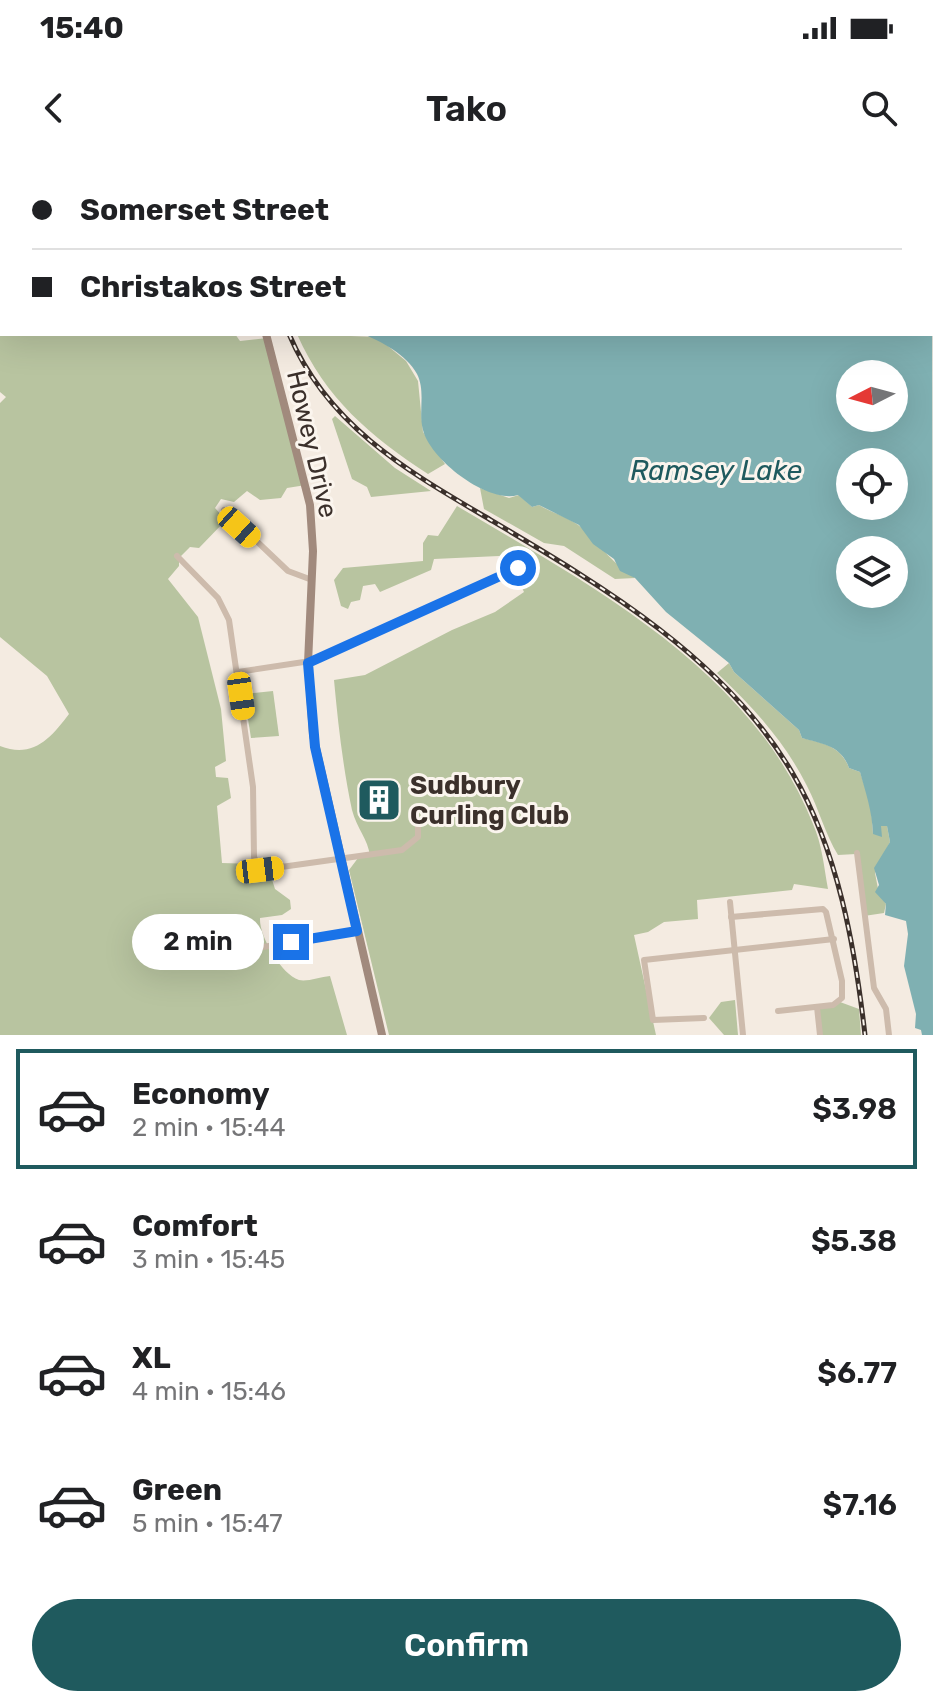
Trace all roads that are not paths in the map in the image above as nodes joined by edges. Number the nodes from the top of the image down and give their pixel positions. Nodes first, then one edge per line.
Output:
1 (267, 336) edge
2 (224, 510) dead end
3 (177, 556) dead end
4 (521, 565) dead end
5 (312, 580) junction
6 (308, 663) junction
7 (238, 672) junction
8 (418, 822) dead end
9 (857, 853) dead end
10 (340, 860) junction
11 (730, 902) dead end
12 (731, 917) junction
13 (357, 931) junction
14 (834, 939) junction
15 (263, 947) dead end
16 (735, 949) junction
17 (817, 1007) junction
18 (778, 1011) dead end
19 (704, 1018) dead end
20 (382, 1035) edge
21 (743, 1035) edge
22 (820, 1035) edge
23 (889, 1035) edge

1 - 5 main road, Howey Drive
2 - 5 street
3 - 7 street
4 - 6 street
5 - 6 main road, Howey Drive
6 - 7 street
6 - 10 main road, Howey Drive
7 - 10 street
8 - 10 street
9 - 23 street
10 - 13 main road, Howey Drive
11 - 12 street
12 - 14 street
12 - 16 street
13 - 15 street
13 - 20 main road, Howey Drive
14 - 16 street
14 - 17 street
16 - 19 street
16 - 21 street
17 - 18 street
17 - 22 street

